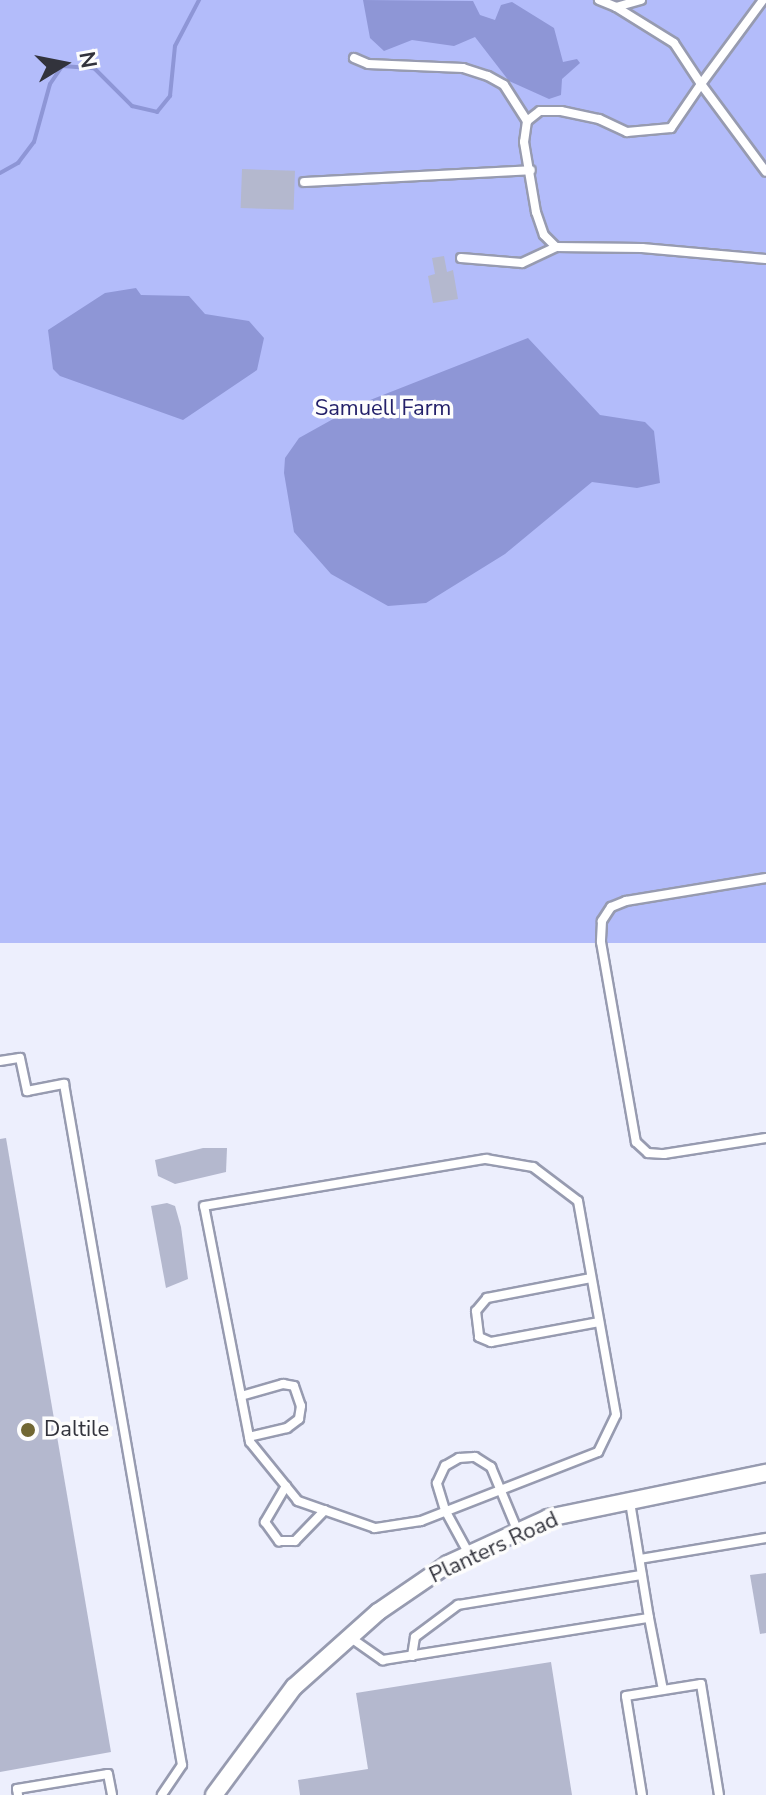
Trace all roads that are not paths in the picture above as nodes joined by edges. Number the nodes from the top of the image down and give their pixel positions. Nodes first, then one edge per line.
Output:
1 (599, 0) edge
2 (641, 0) edge
3 (763, 0) edge
4 (616, 7) junction
5 (354, 58) dead end
6 (701, 84) junction
7 (527, 121) junction
8 (531, 170) junction
9 (766, 172) edge
10 (304, 182) dead end
11 (556, 247) junction
12 (461, 258) dead end
13 (766, 259) edge
14 (766, 878) edge
15 (0, 1061) edge
16 (766, 1138) edge
17 (591, 1278) junction
18 (599, 1322) junction
19 (241, 1396) junction
20 (249, 1437) junction
21 (766, 1473) edge
22 (286, 1486) junction
23 (498, 1489) junction
24 (629, 1497) junction
25 (325, 1510) junction
26 (445, 1510) junction
27 (518, 1532) junction
28 (766, 1538) edge
29 (469, 1554) junction
30 (640, 1559) junction
31 (642, 1575) junction
32 (649, 1618) junction
33 (350, 1637) junction
34 (412, 1656) junction
35 (663, 1690) junction
36 (18, 1795) edge
37 (112, 1795) edge
38 (162, 1795) edge
39 (214, 1795) edge
40 (642, 1795) edge
41 (719, 1795) edge

1 - 4 lane
2 - 4 lane
3 - 6 lane
4 - 6 lane
5 - 7 lane
6 - 7 lane
6 - 9 lane
7 - 8 lane
8 - 10 lane
8 - 11 lane
11 - 12 lane
11 - 13 lane
14 - 16 lane
15 - 38 lane
17 - 18 lane
17 - 18 lane
17 - 19 lane
18 - 23 lane
19 - 20 lane
19 - 20 lane
20 - 22 lane
21 - 24 street, Planters Road
22 - 25 lane
22 - 25 lane
23 - 26 lane
23 - 26 lane
23 - 27 lane
24 - 27 street, Planters Road
24 - 30 lane
25 - 26 lane
26 - 29 lane
27 - 29 street, Planters Road
28 - 30 lane
29 - 33 street, Planters Road
30 - 31 lane
31 - 32 lane
31 - 34 lane
32 - 34 lane
32 - 35 lane
33 - 34 lane
33 - 39 street, Planters Road
35 - 40 lane
35 - 41 lane
36 - 37 lane

